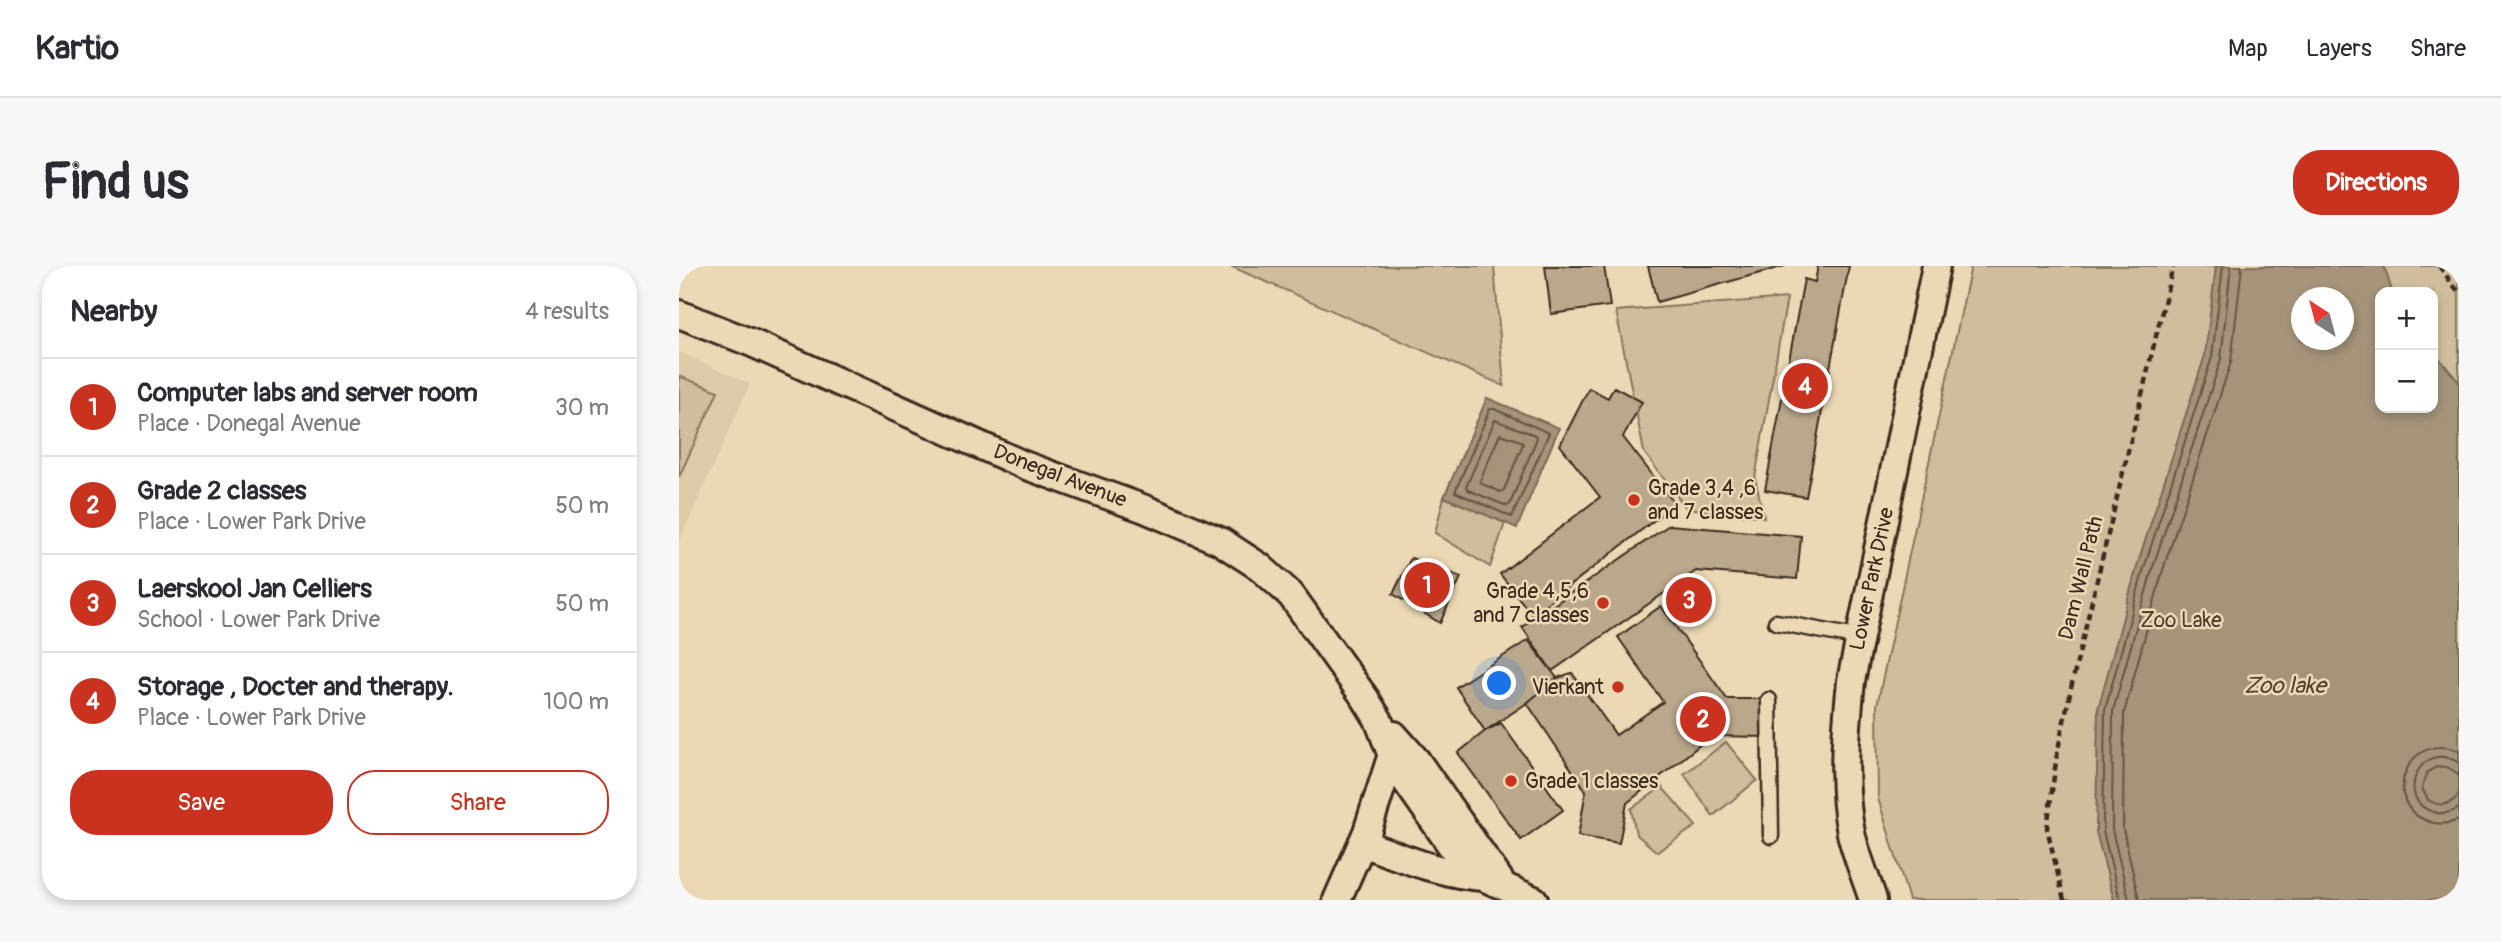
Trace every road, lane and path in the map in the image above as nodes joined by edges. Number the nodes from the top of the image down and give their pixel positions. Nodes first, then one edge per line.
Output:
1 (1936, 266) edge
2 (2172, 266) edge
3 (2439, 266) edge
4 (2459, 293) edge
5 (679, 314) edge
6 (1776, 622) dead end
7 (1860, 638) junction
8 (1769, 700) dead end
9 (1402, 757) junction
10 (1771, 836) dead end
11 (1364, 837) junction
12 (1494, 879) junction
13 (1871, 898) edge
14 (1337, 900) edge
15 (1534, 900) edge
16 (2064, 900) edge

1 - 7 street, Lower Park Drive
2 - 16 path, Dam Wall Path
3 - 4 path
5 - 9 street, Donegal Avenue
6 - 7 lane
7 - 13 street, Lower Park Drive
8 - 10 lane
9 - 11 street
9 - 12 street, Donegal Avenue
11 - 12 street, Donegal Avenue
11 - 14 street
12 - 15 street, Donegal Avenue

